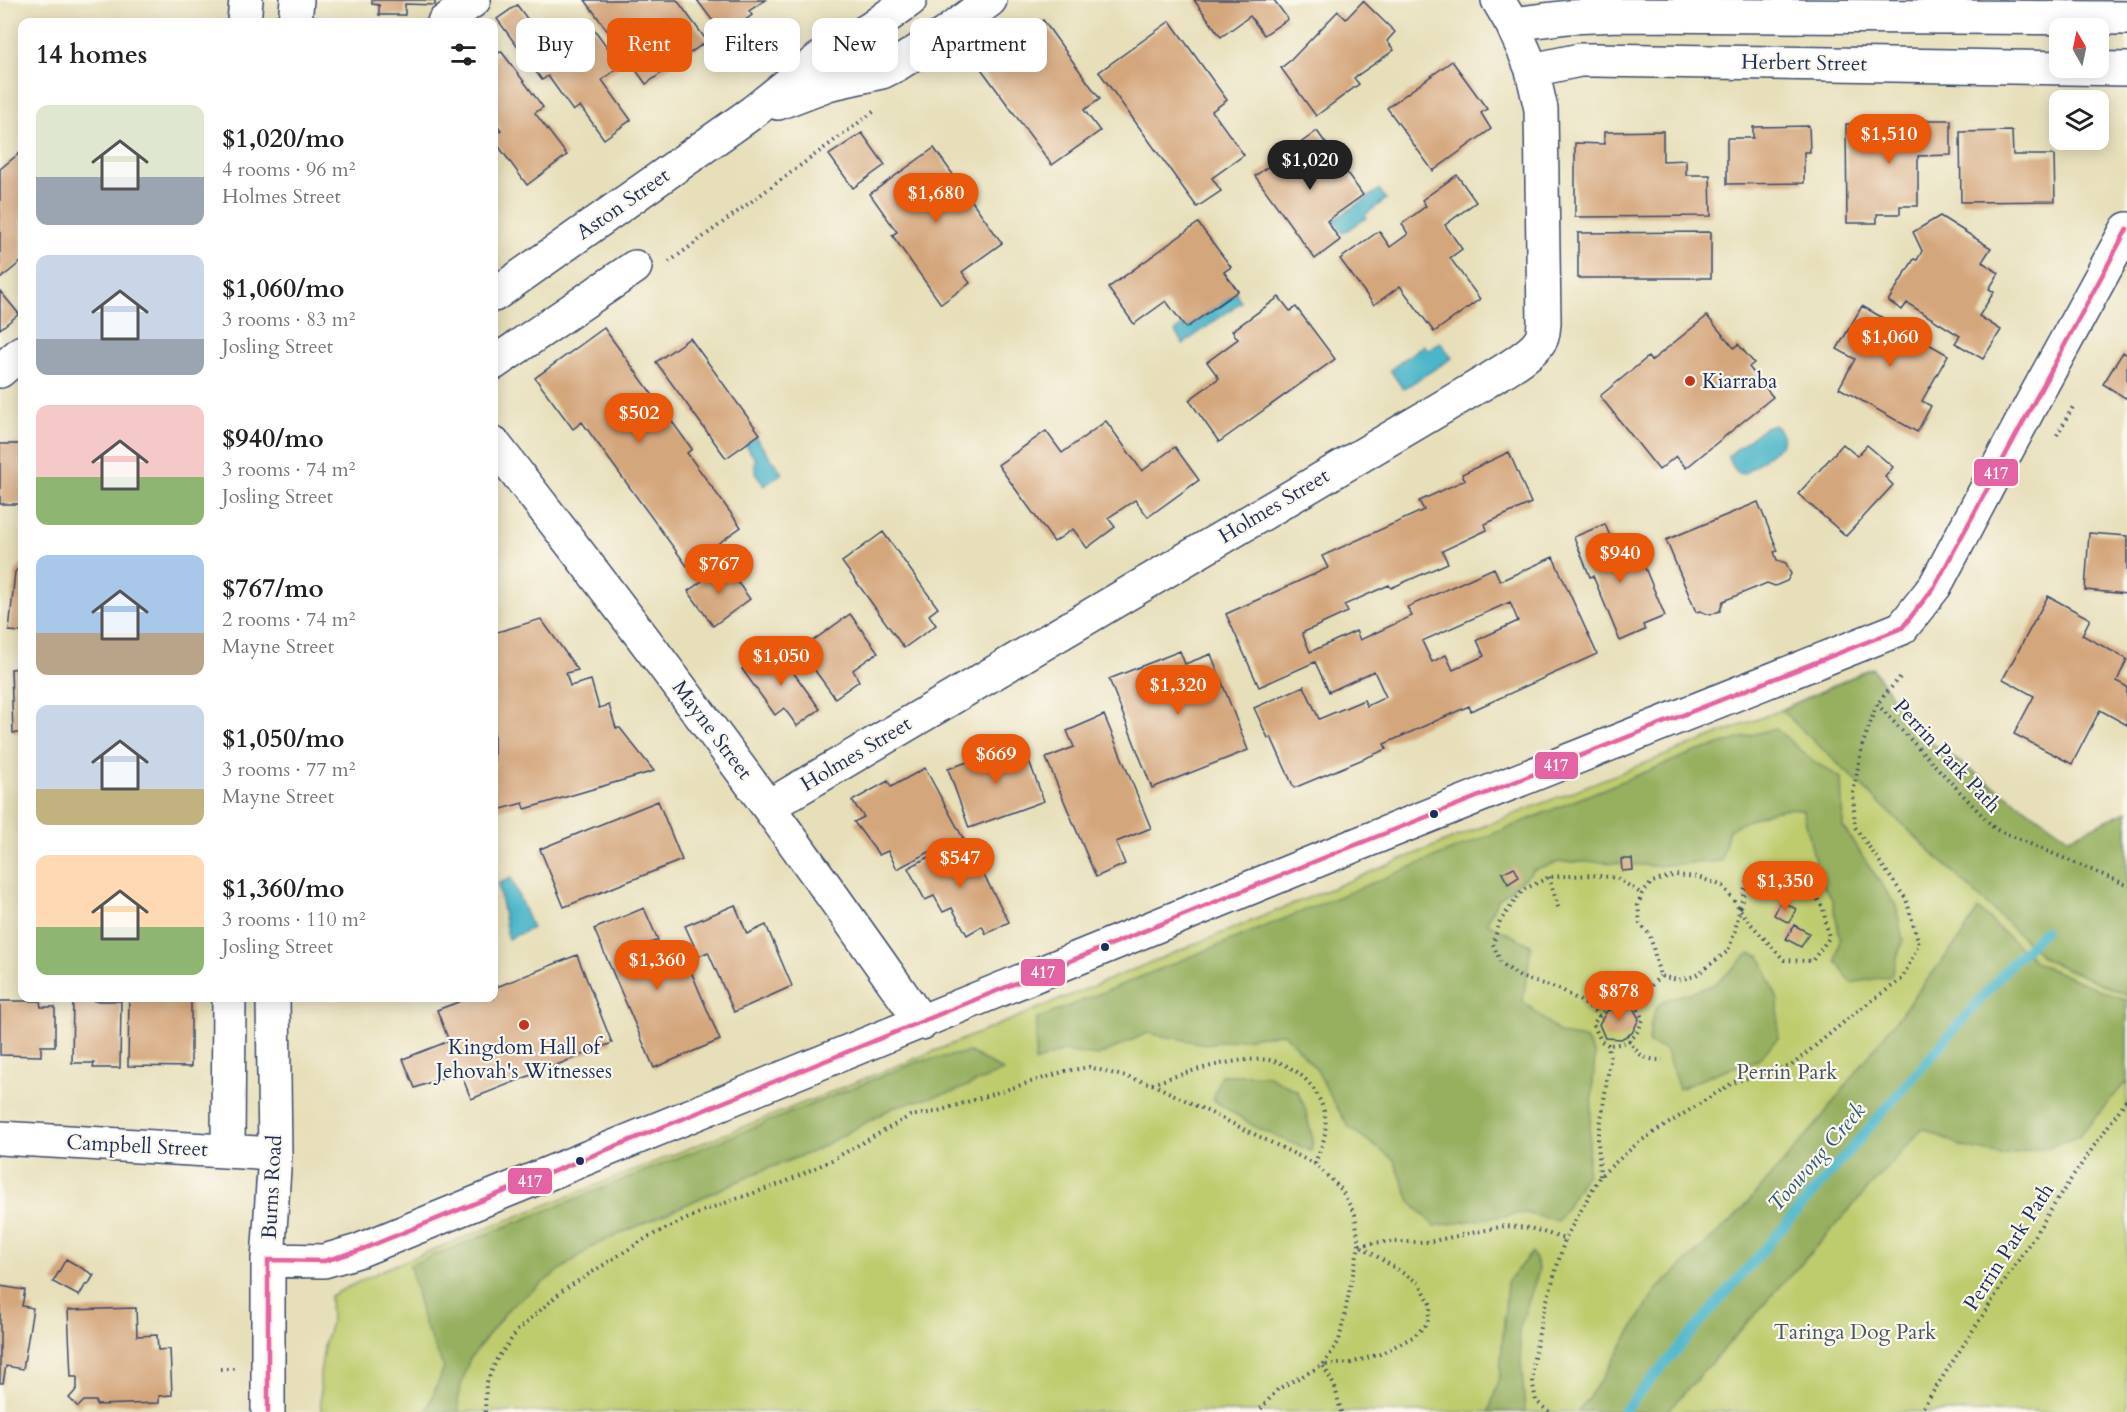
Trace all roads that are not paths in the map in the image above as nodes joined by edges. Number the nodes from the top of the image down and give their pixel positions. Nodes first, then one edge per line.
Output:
1 (246, 0) edge
2 (297, 0) edge
3 (474, 0) edge
4 (910, 0) edge
5 (990, 0) edge
6 (1505, 12) edge
7 (244, 18) edge
8 (295, 18) edge
9 (449, 18) edge
10 (2127, 18) edge
11 (2127, 69) edge
12 (1532, 70) junction
13 (753, 112) junction
14 (2127, 229) edge
15 (635, 267) road end
16 (498, 292) edge
17 (18, 355) edge
18 (498, 360) edge
19 (0, 371) edge
20 (498, 449) edge
21 (769, 806) junction
22 (229, 1002) edge
23 (273, 1002) edge
24 (922, 1023) junction
25 (0, 1138) edge
26 (228, 1151) junction
27 (275, 1154) junction
28 (268, 1260) junction
29 (268, 1412) edge

1 - 7 street
2 - 8 street
3 - 9 street
4 - 13 street, Aston Street
5 - 13 street, Aston Street
6 - 10 street
6 - 12 street
11 - 12 street, Herbert Street
12 - 21 street, Holmes Street
13 - 16 street, Aston Street
14 - 24 street
15 - 18 street
17 - 19 street
20 - 21 street, Mayne Street
21 - 24 street, Mayne Street
22 - 26 street
23 - 27 street, Burns Road
24 - 28 street
25 - 26 street, Campbell Street
26 - 27 street, Campbell Street
27 - 28 street, Burns Road
28 - 29 street, Burns Road

